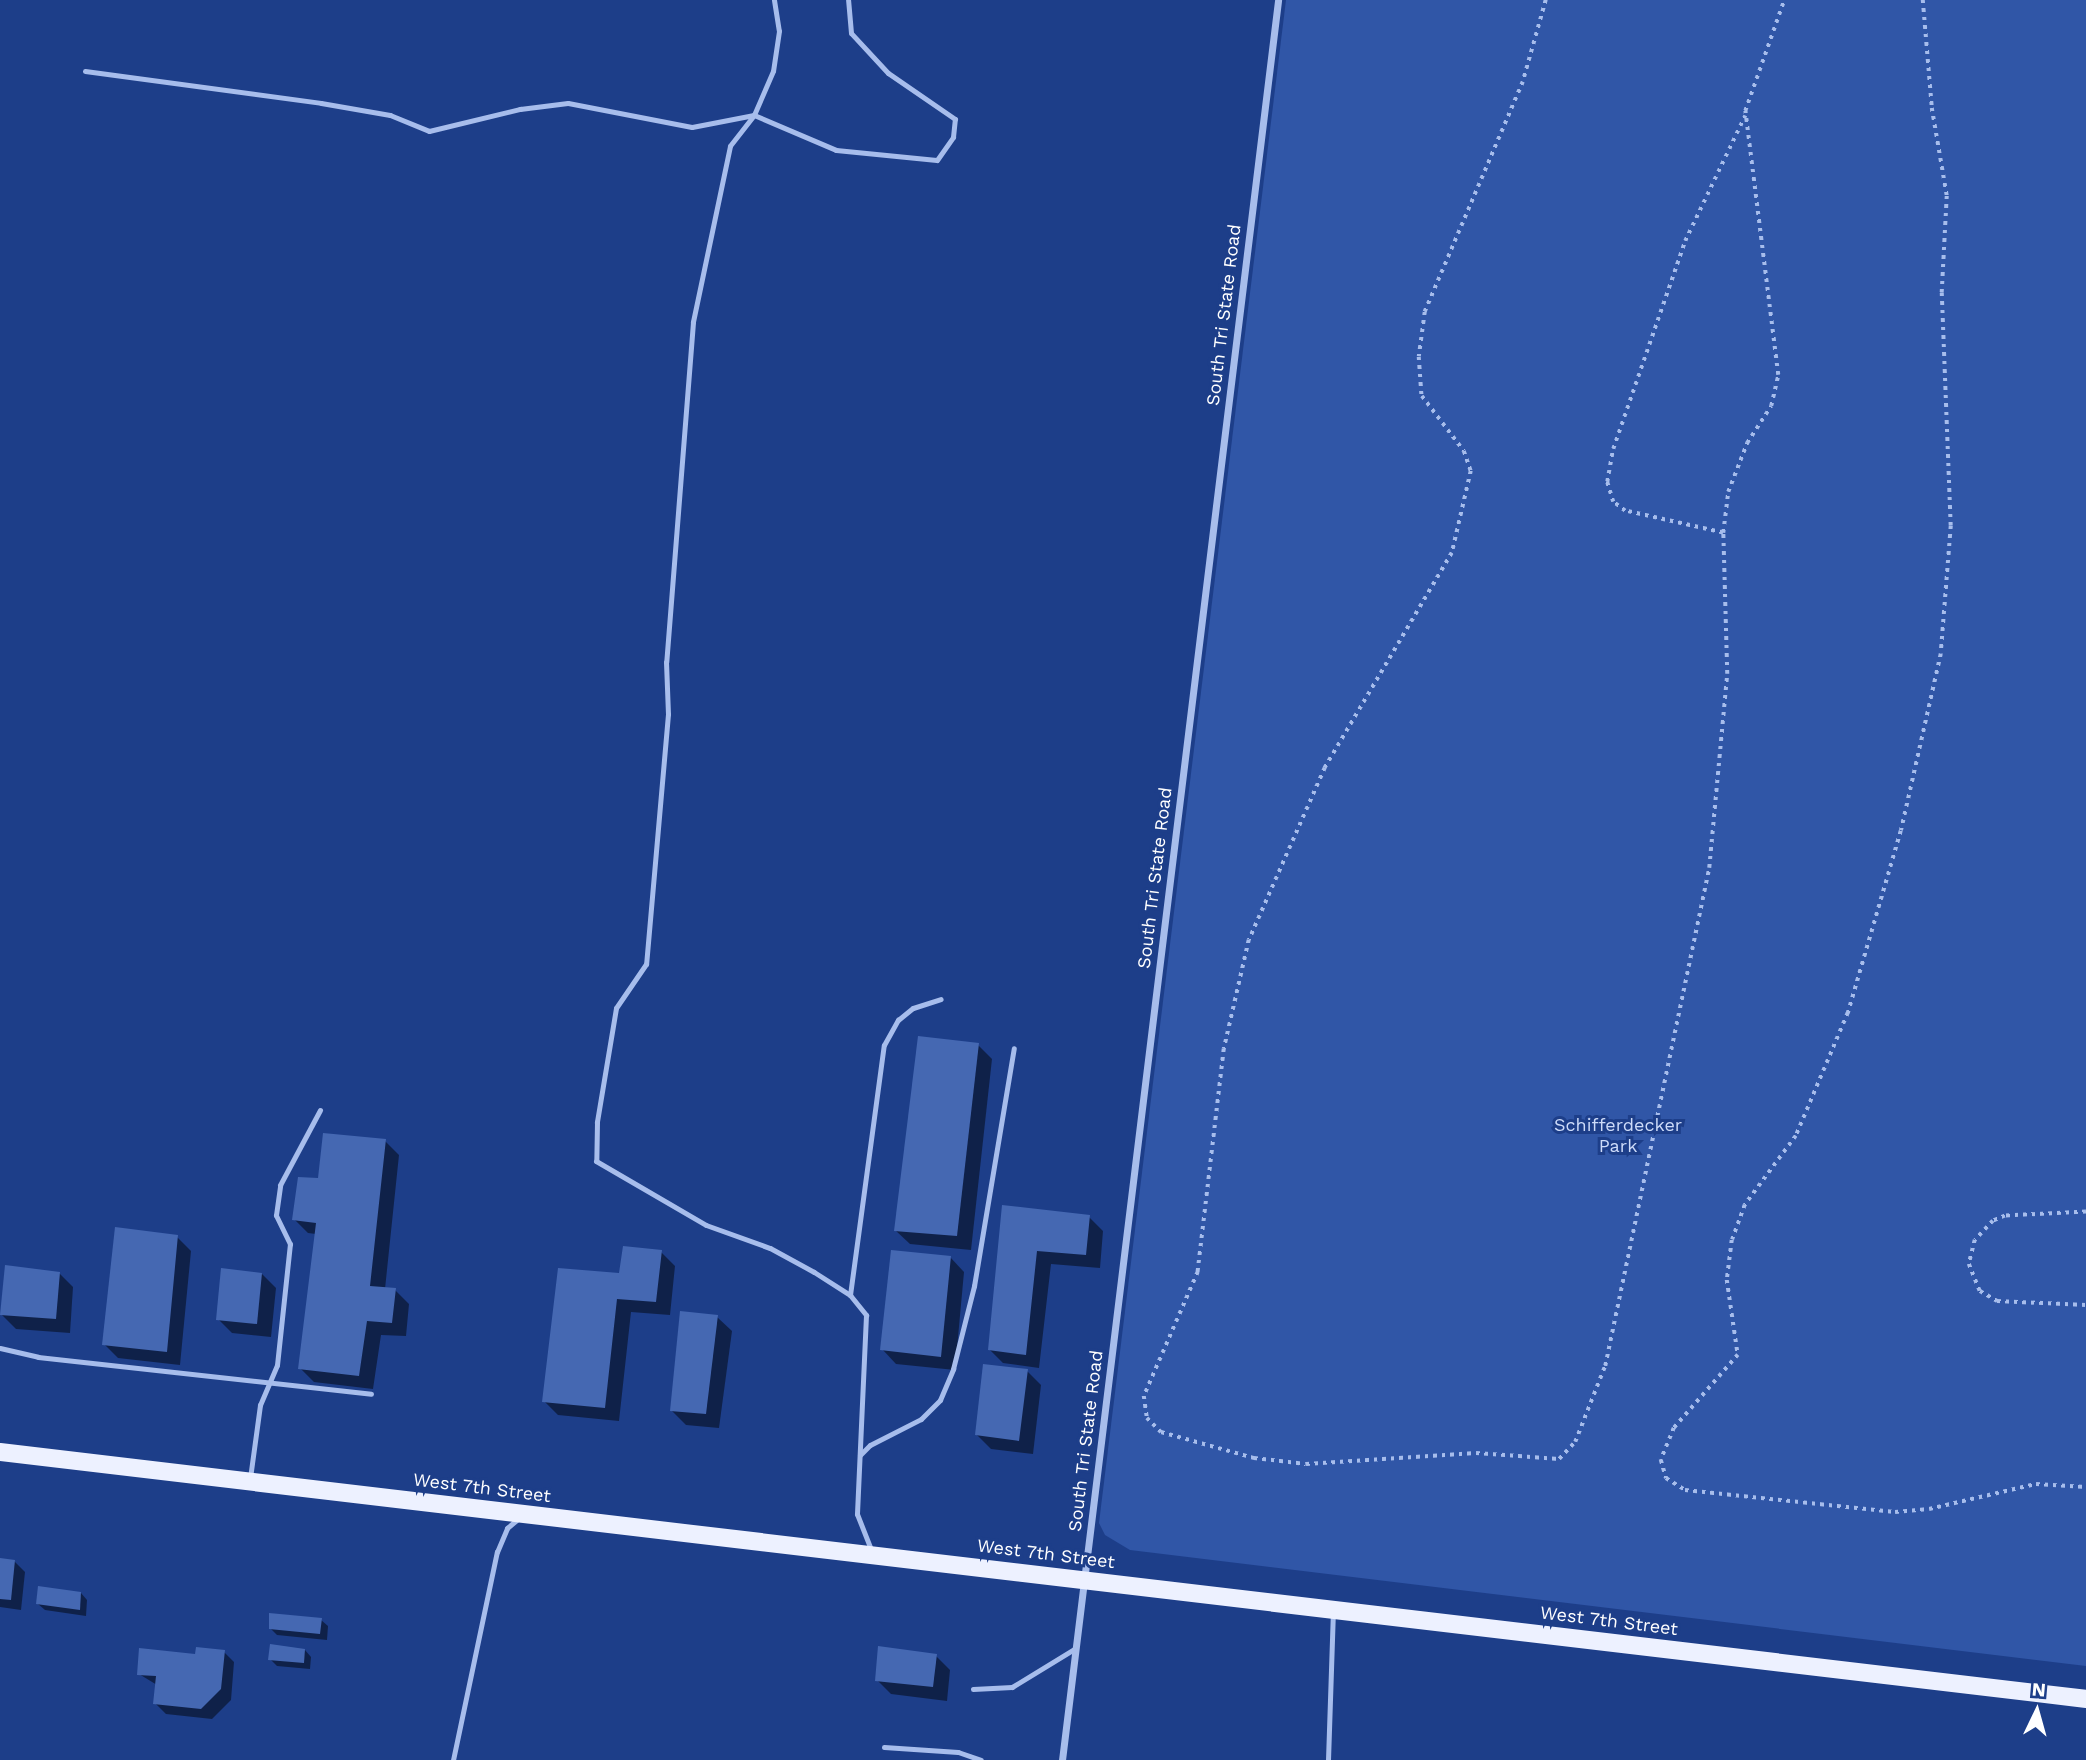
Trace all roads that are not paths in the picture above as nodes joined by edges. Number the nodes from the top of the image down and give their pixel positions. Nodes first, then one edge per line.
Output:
1 (774, 0) edge
2 (848, 0) edge
3 (1278, 0) edge
4 (85, 71) dead end
5 (754, 115) junction
6 (941, 999) dead end
7 (1014, 1048) dead end
8 (320, 1110) dead end
9 (850, 1295) junction
10 (0, 1348) edge
11 (269, 1383) junction
12 (371, 1394) dead end
13 (0, 1452) edge
14 (859, 1456) junction
15 (250, 1481) junction
16 (524, 1514) junction
17 (873, 1555) junction
18 (1085, 1579) junction
19 (1333, 1609) junction
20 (1076, 1648) junction
21 (973, 1689) dead end
22 (2086, 1699) edge
23 (884, 1747) dead end
24 (453, 1760) edge
25 (981, 1760) edge
26 (1062, 1760) edge
27 (1328, 1760) edge

1 - 5 lane
2 - 5 lane
3 - 18 street, South Tri State Road
4 - 5 lane
5 - 9 lane
6 - 9 lane
7 - 14 lane
8 - 11 lane
9 - 14 lane
10 - 11 lane
11 - 12 lane
11 - 15 lane
13 - 15 main road, West 7th Street
14 - 17 lane
15 - 16 main road, West 7th Street
16 - 17 main road, West 7th Street
16 - 24 lane
17 - 18 main road, West 7th Street
18 - 19 main road, West 7th Street
18 - 20 street, South Tri State Road
19 - 22 main road, West 7th Street
19 - 27 lane
20 - 21 lane
20 - 26 street, South Tri State Road
23 - 25 lane

